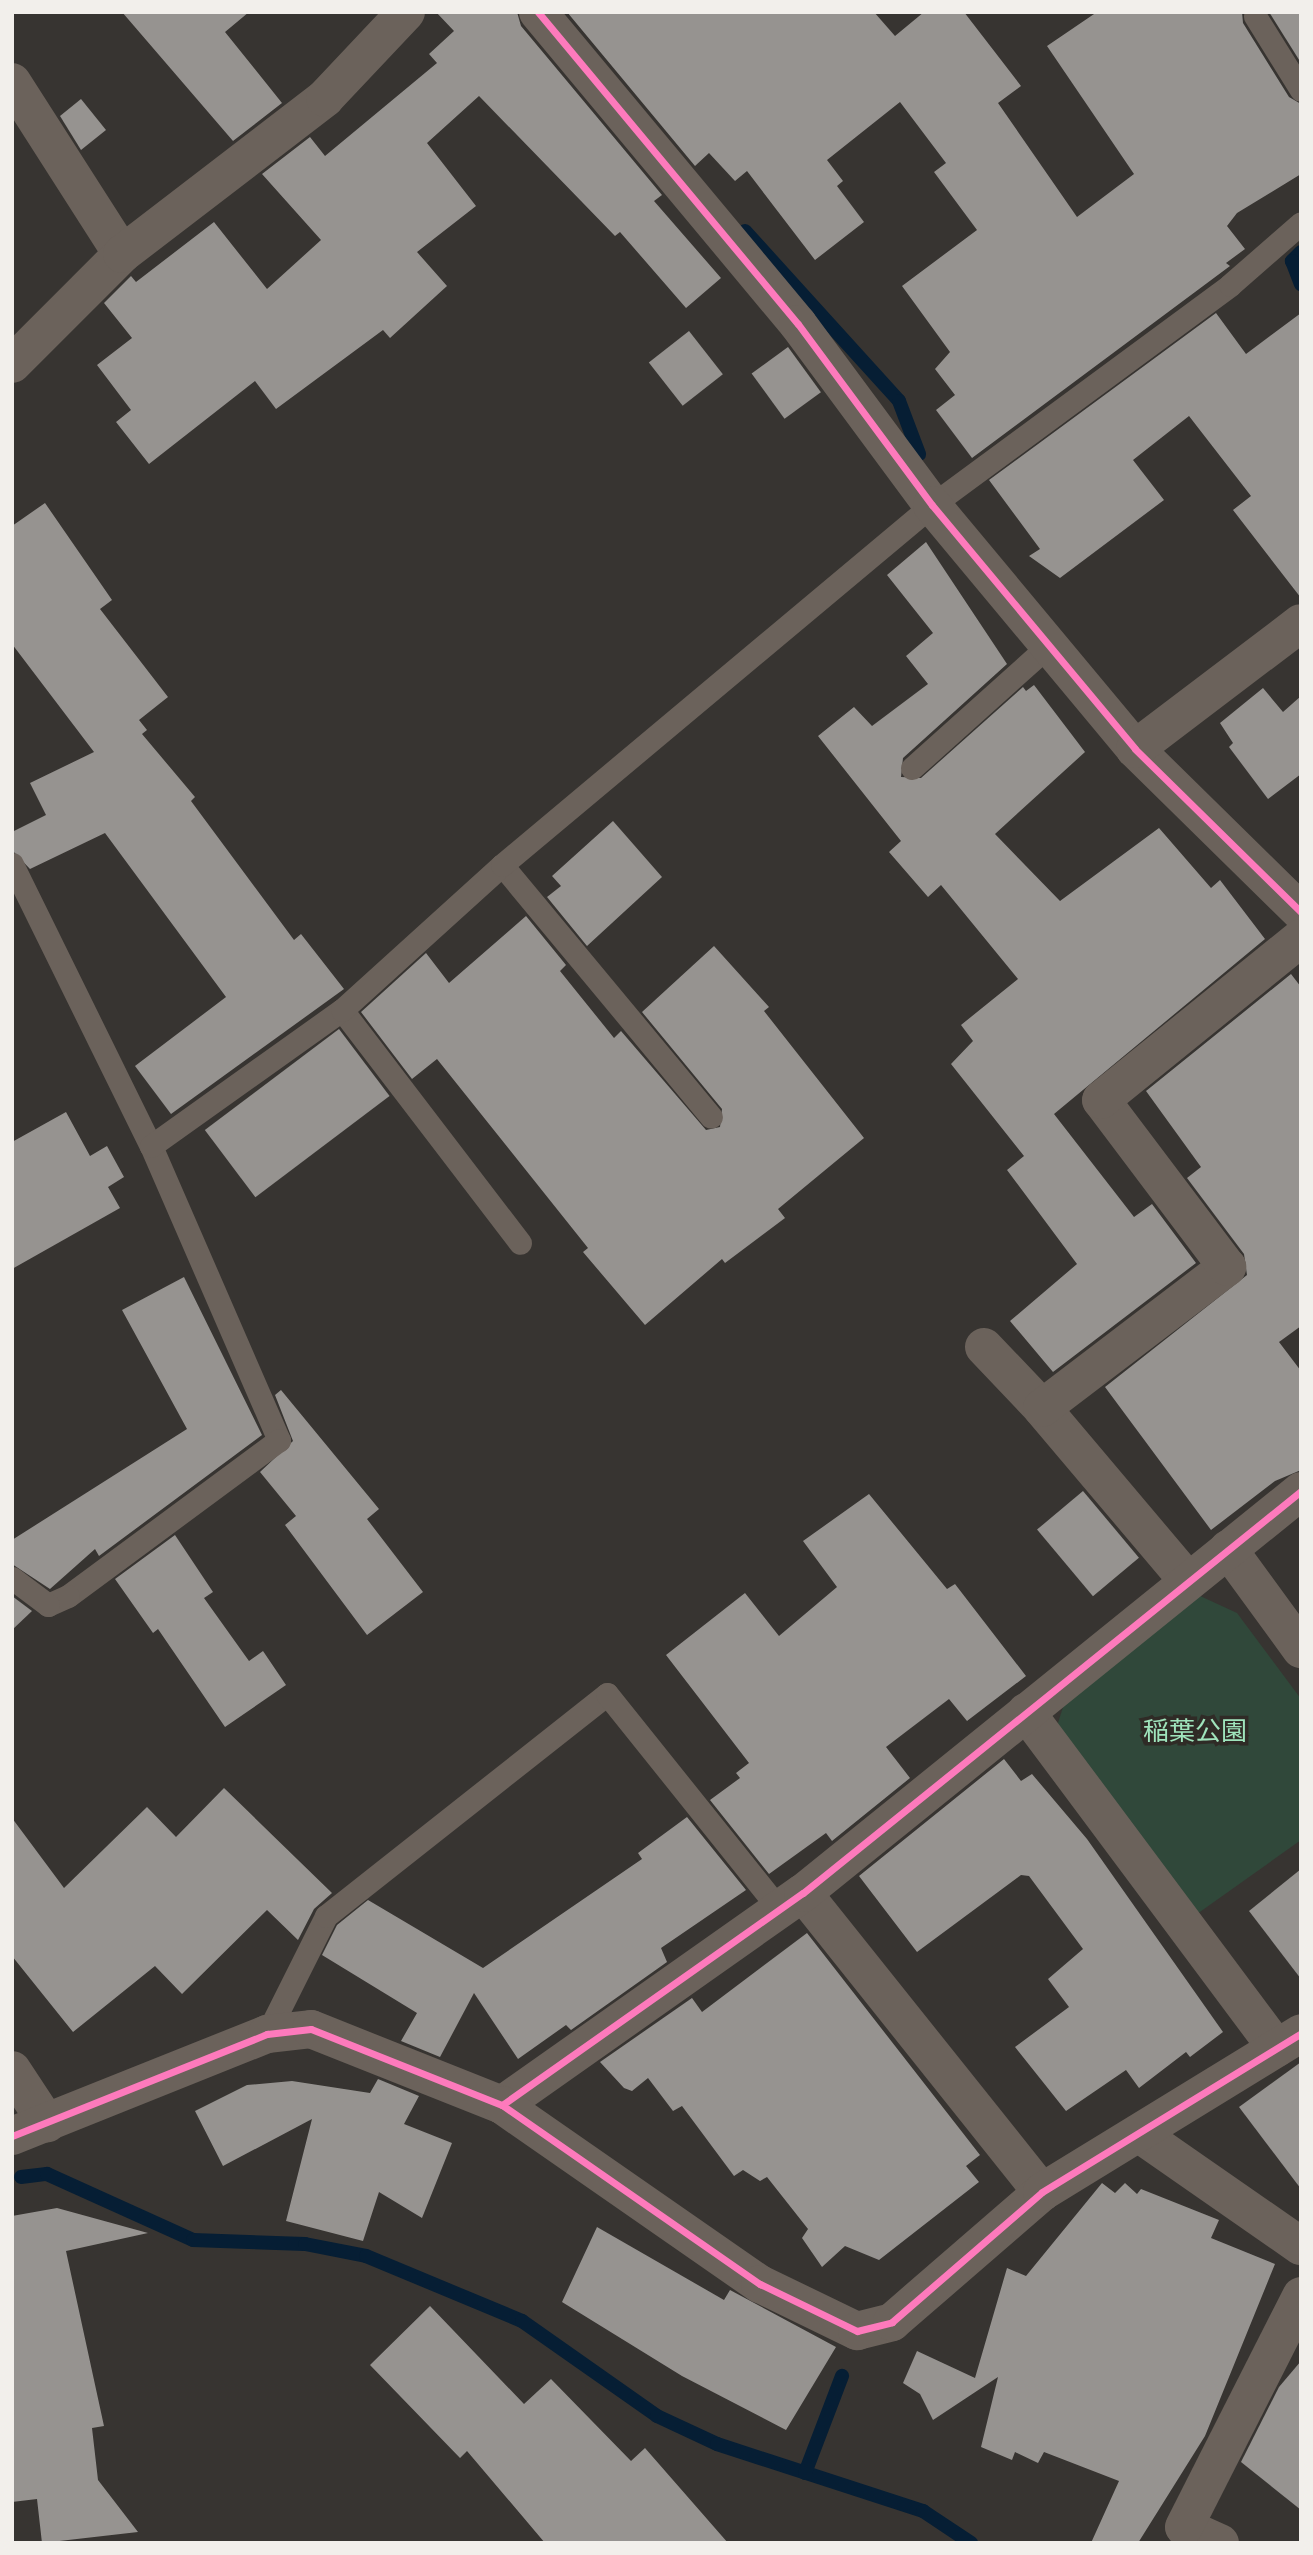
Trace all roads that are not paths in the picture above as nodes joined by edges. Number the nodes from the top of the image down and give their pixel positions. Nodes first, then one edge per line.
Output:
1 (406, 12) edge
2 (538, 12) edge
3 (1255, 16) dead end
4 (12, 82) edge
5 (1301, 90) edge
6 (1301, 223) edge
7 (122, 254) junction
8 (12, 364) edge
9 (932, 505) junction
10 (1301, 623) edge
11 (1049, 645) junction
12 (1135, 749) junction
13 (912, 768) dead end
14 (12, 864) edge
15 (502, 865) junction
16 (1301, 912) edge
17 (1301, 938) edge
18 (342, 1010) junction
19 (711, 1117) dead end
20 (150, 1146) junction
21 (520, 1243) dead end
22 (984, 1347) dead end
23 (1042, 1408) junction
24 (1301, 1491) edge
25 (1228, 1549) junction
26 (12, 1578) edge
27 (1188, 1581) junction
28 (1301, 1649) edge
29 (1027, 1712) junction
30 (791, 1901) junction
31 (267, 2034) junction
32 (1288, 2041) edge
33 (12, 2070) edge
34 (502, 2105) junction
35 (29, 2130) edge
36 (1141, 2135) junction
37 (1042, 2192) junction
38 (1301, 2246) edge
39 (1301, 2295) edge
40 (1220, 2543) edge

1 - 7 street
2 - 9 street
3 - 5 lane
4 - 7 street
6 - 9 lane
7 - 8 street
9 - 11 street
9 - 15 lane
10 - 12 street
11 - 12 street
11 - 13 lane
12 - 16 street
14 - 20 lane
15 - 18 lane
15 - 19 lane
17 - 23 street
18 - 20 lane
18 - 21 lane
20 - 26 lane
22 - 23 street
23 - 27 street
24 - 25 street
25 - 27 street
25 - 28 street
27 - 29 street
29 - 30 street
29 - 32 street
30 - 31 lane
30 - 34 street
30 - 37 street
31 - 34 street
31 - 35 street
32 - 36 street
33 - 35 street
34 - 37 street
36 - 37 street
36 - 38 street
39 - 40 street

